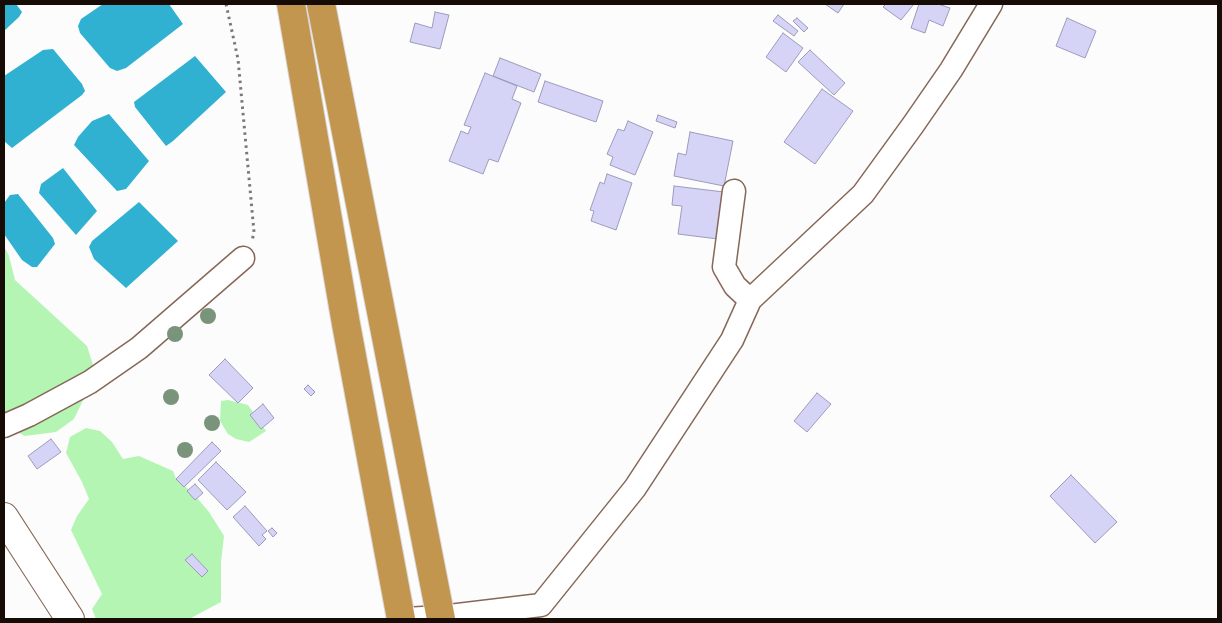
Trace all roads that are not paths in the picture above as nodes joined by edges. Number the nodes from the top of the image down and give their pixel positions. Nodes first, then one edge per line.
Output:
1 (291, 4) edge
2 (320, 4) edge
3 (991, 4) edge
4 (734, 191) dead end
5 (243, 258) road end
6 (750, 300) junction
7 (4, 426) edge
8 (4, 517) edge
9 (547, 612) edge
10 (441, 618) edge
11 (70, 619) edge
12 (403, 619) edge

1 - 12 highway
2 - 10 highway
3 - 6 street
4 - 6 street
5 - 7 street
6 - 9 street
8 - 11 street
9 - 10 street
10 - 12 street

